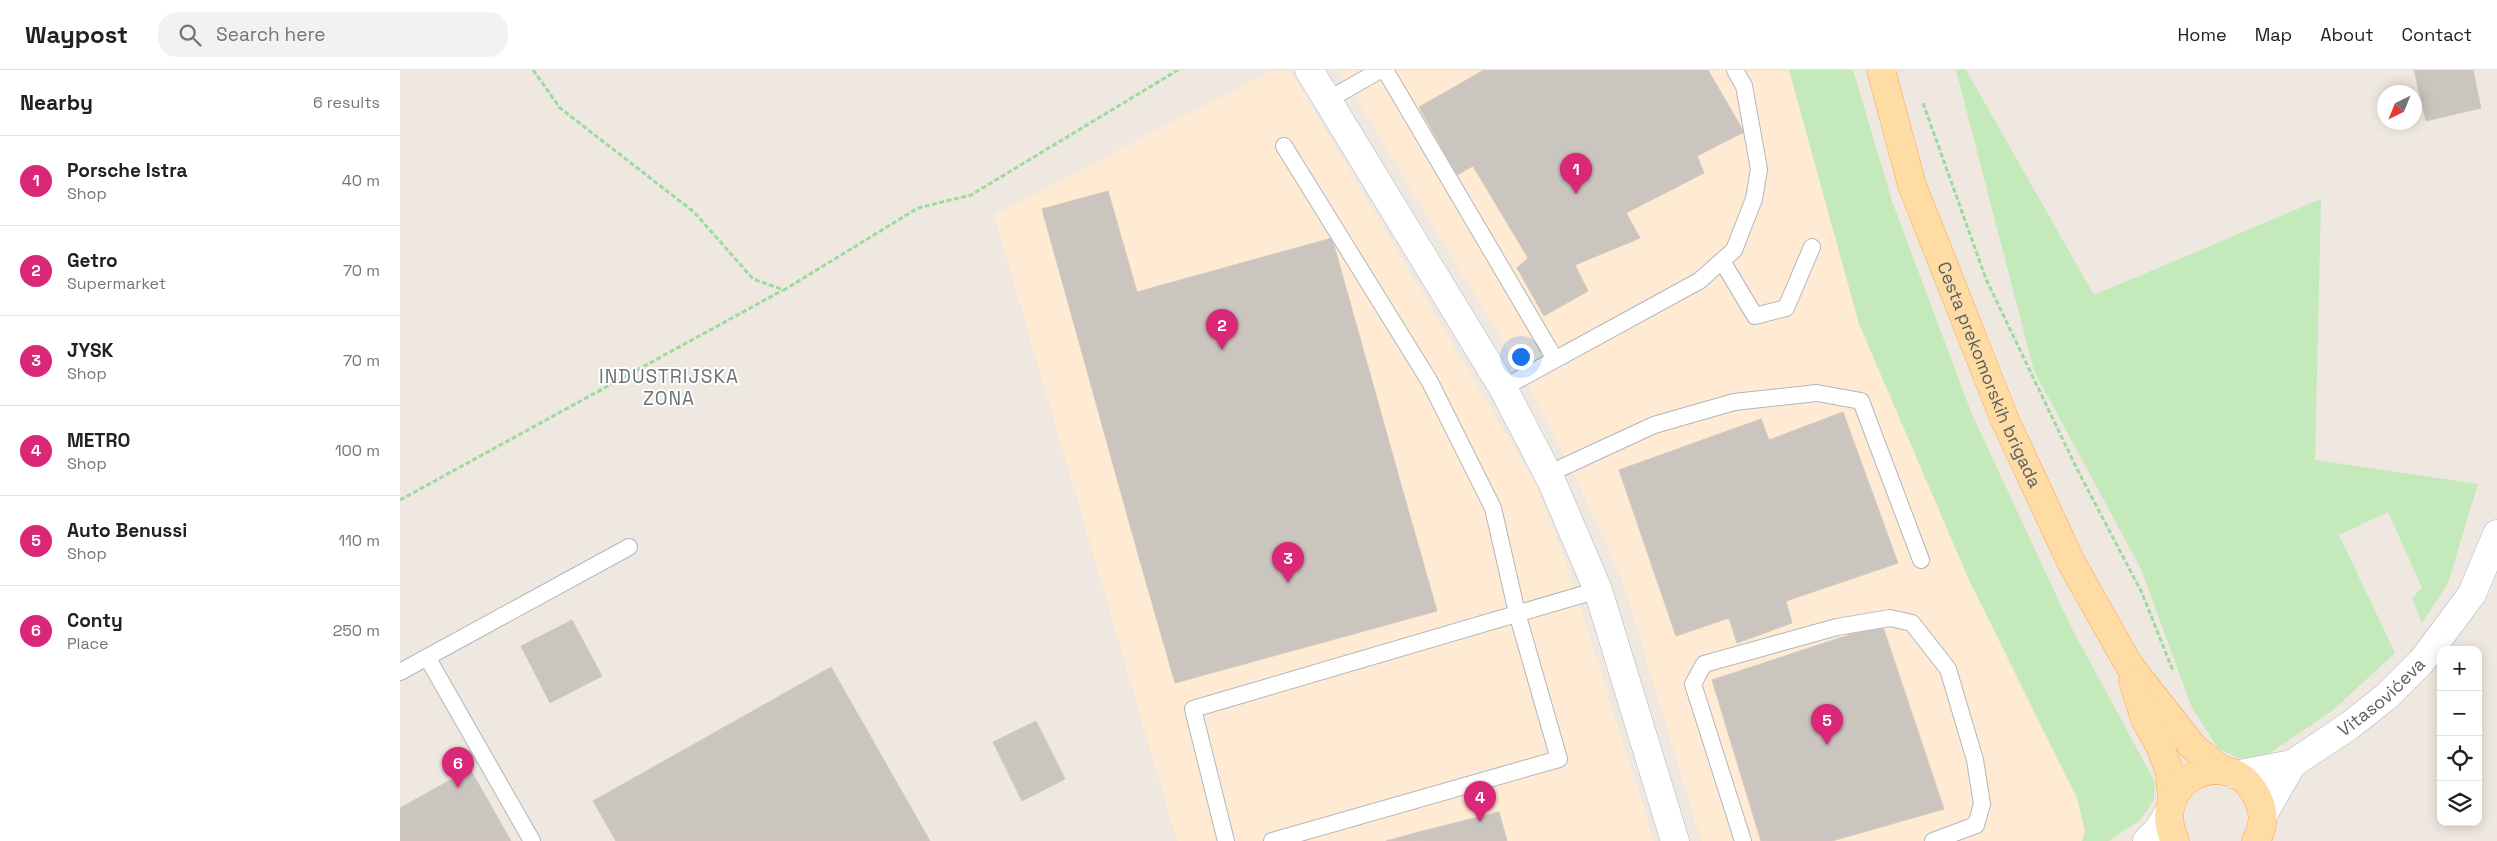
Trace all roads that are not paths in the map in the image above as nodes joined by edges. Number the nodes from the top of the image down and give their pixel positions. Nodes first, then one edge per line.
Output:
1 (1310, 70) edge
2 (1380, 70) edge
3 (1385, 70) edge
4 (1736, 70) edge
5 (1881, 70) edge
6 (1328, 100) junction
7 (1284, 146) dead end
8 (1812, 247) dead end
9 (1722, 261) junction
10 (1555, 359) junction
11 (1503, 388) junction
12 (1548, 474) junction
13 (2497, 534) edge
14 (629, 547) dead end
15 (1921, 560) dead end
16 (1598, 590) junction
17 (1517, 614) junction
18 (427, 657) junction
19 (2129, 665) junction
20 (400, 672) edge
21 (2292, 764) junction
22 (2229, 773) junction
23 (2170, 806) junction
24 (2260, 832) edge
25 (532, 841) edge
26 (1226, 841) edge
27 (1272, 841) edge
28 (1675, 841) edge
29 (1743, 841) edge
30 (1934, 841) edge
31 (2147, 841) edge
32 (2175, 841) edge

1 - 6 street
2 - 6 lane
3 - 10 lane
4 - 9 lane
5 - 19 main road, Cesta prekomorskih brigada
6 - 11 street
7 - 17 lane
8 - 9 lane
9 - 10 lane
10 - 11 lane
11 - 12 street
12 - 15 lane
12 - 16 street
13 - 21 street, Vitasovićeva
14 - 18 lane
16 - 17 lane
16 - 28 street
17 - 26 lane
17 - 27 lane
18 - 20 lane
18 - 25 lane
19 - 22 main road, Cesta prekomorskih brigada
19 - 23 main road, Cesta prekomorskih brigada
21 - 22 street, Vitasovićeva
21 - 24 street, Vitasovićeva
22 - 23 main road
22 - 24 main road, Cesta prekomorskih brigada
23 - 31 street
23 - 32 main road, Cesta prekomorskih brigada
29 - 30 lane

